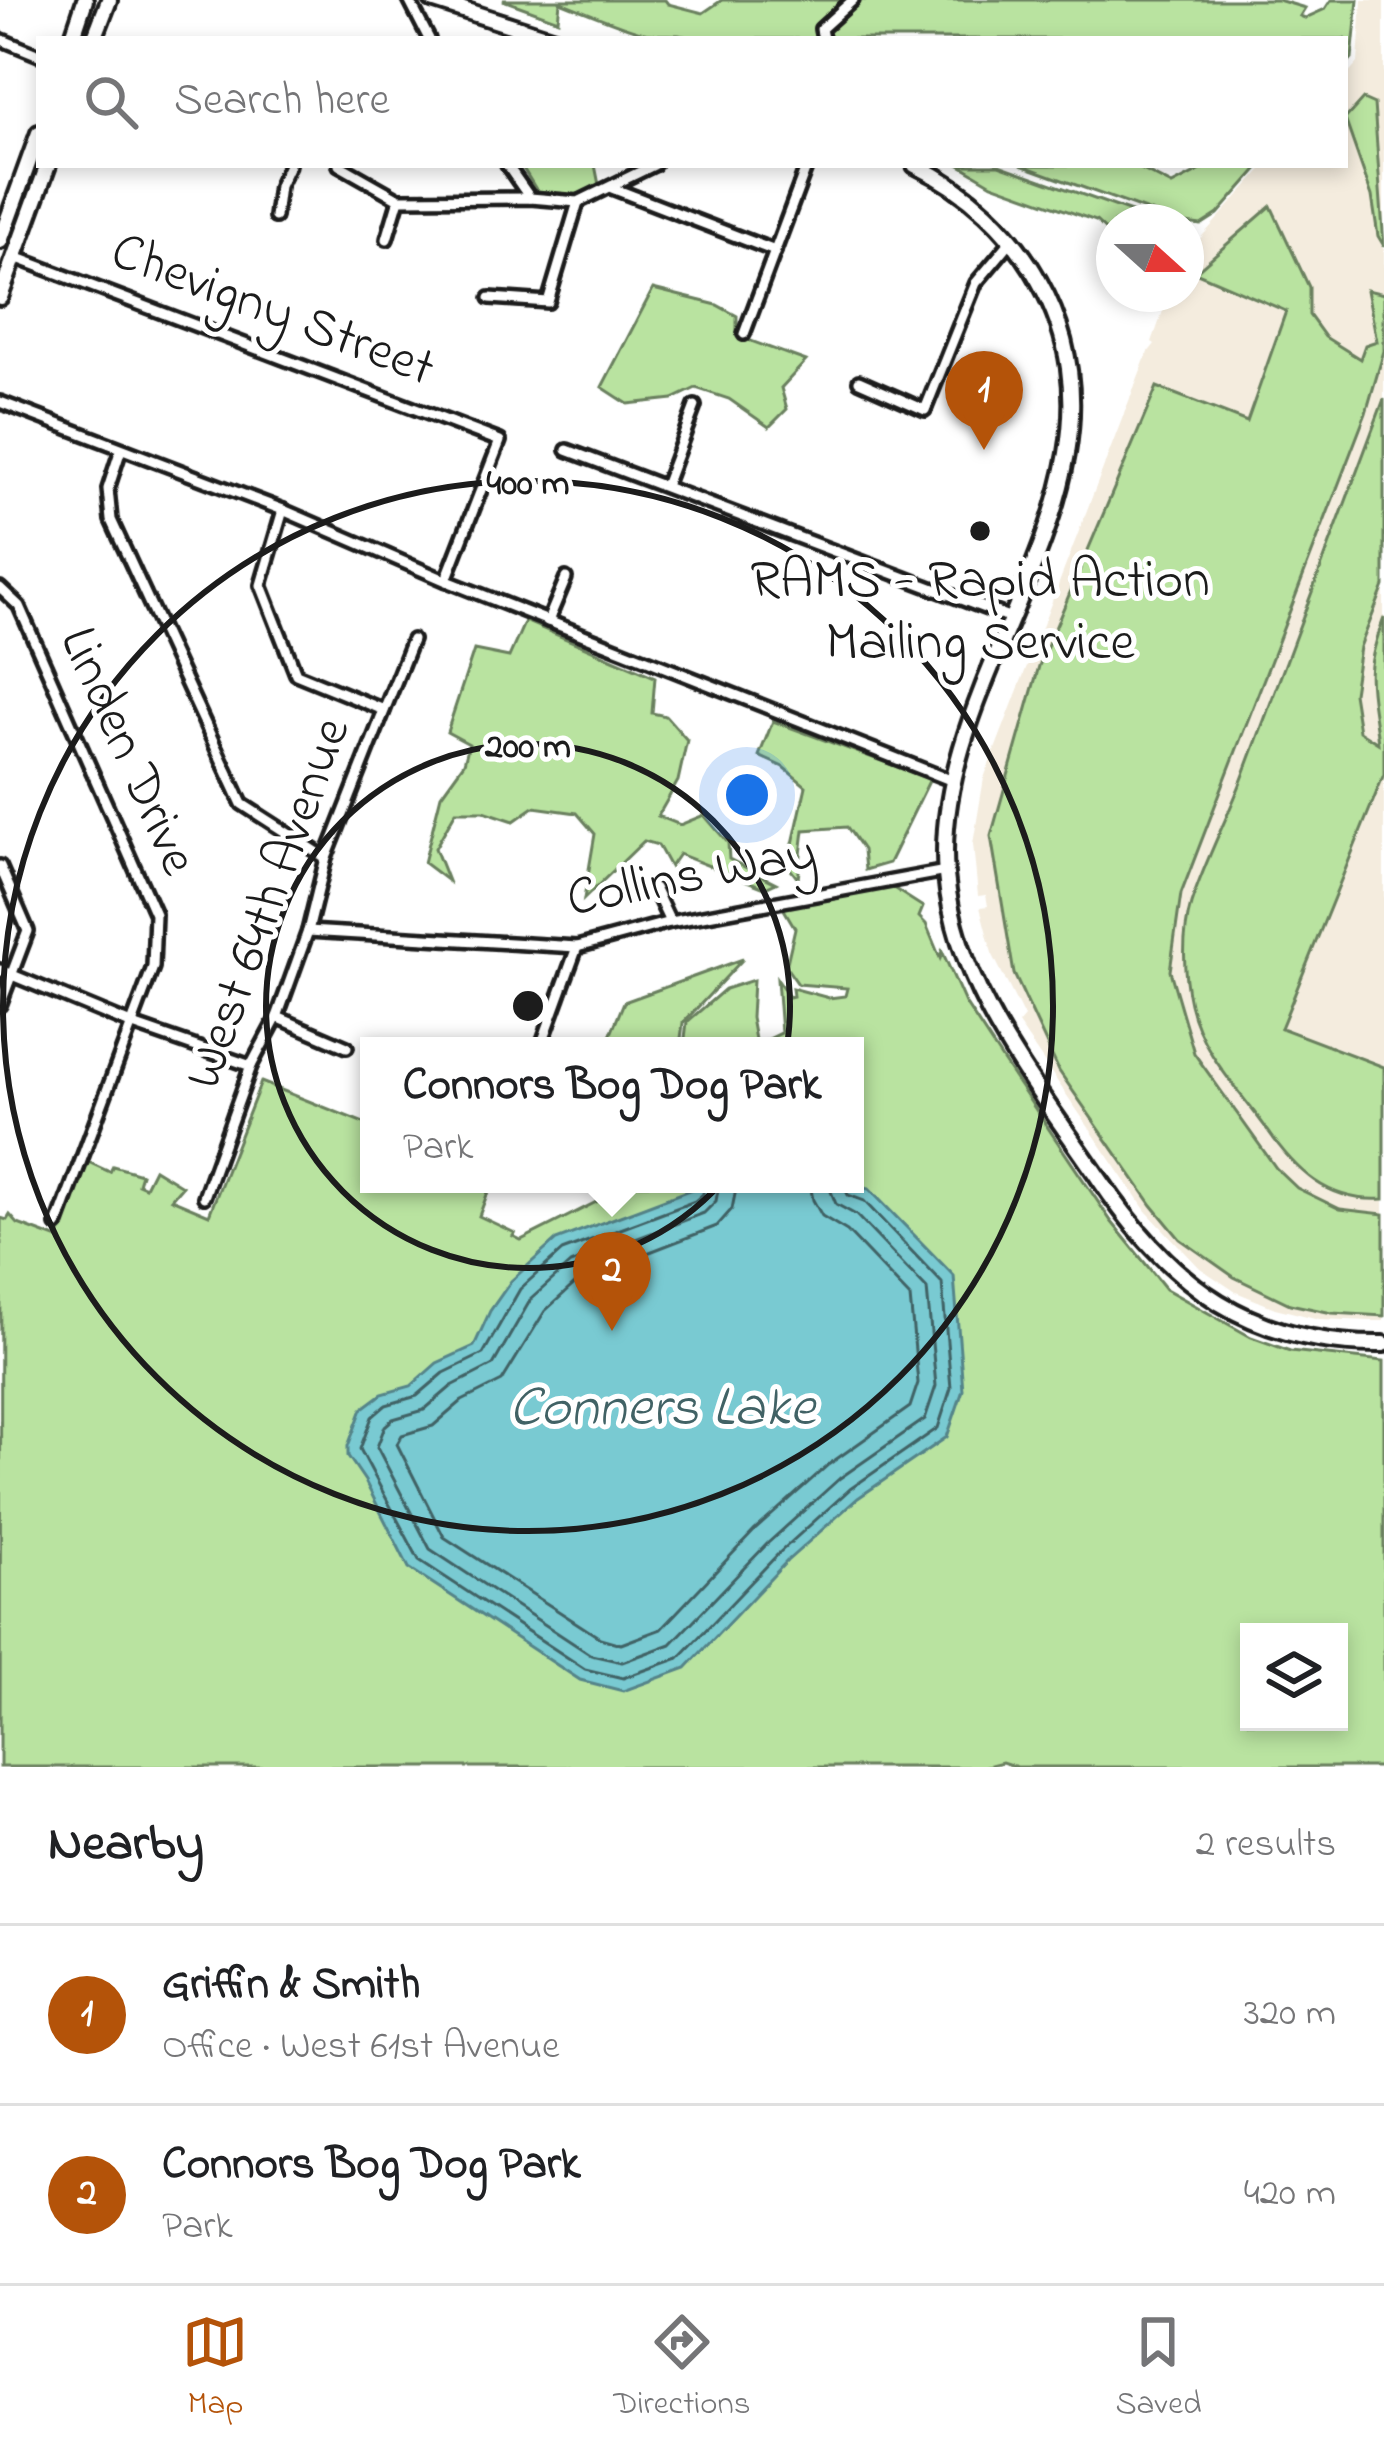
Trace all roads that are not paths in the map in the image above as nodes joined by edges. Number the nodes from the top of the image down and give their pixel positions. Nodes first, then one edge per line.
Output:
1 (109, 0) edge
2 (409, 0) edge
3 (432, 0) edge
4 (853, 0) edge
5 (79, 4) edge
6 (73, 36) edge
7 (95, 36) edge
8 (427, 36) edge
9 (545, 36) edge
10 (822, 36) edge
11 (0, 40) edge
12 (36, 54) edge
13 (36, 141) edge
14 (47, 168) edge
15 (288, 168) edge
16 (344, 168) edge
17 (509, 168) edge
18 (649, 168) edge
19 (806, 168) edge
20 (920, 168) edge
21 (612, 188) junction
22 (530, 198) junction
23 (399, 200) junction
24 (578, 202) junction
25 (275, 217) dead end
26 (387, 239) dead end
27 (1012, 240) junction
28 (0, 241) edge
29 (775, 251) junction
30 (16, 257) junction
31 (0, 297) edge
32 (490, 298) dead end
33 (744, 334) dead end
34 (859, 382) dead end
35 (0, 402) edge
36 (695, 406) dead end
37 (122, 449) junction
38 (567, 450) dead end
39 (665, 486) junction
40 (283, 511) junction
41 (566, 578) dead end
42 (446, 580) junction
43 (0, 588) edge
44 (1011, 618) junction
45 (548, 621) junction
46 (412, 640) dead end
47 (384, 710) junction
48 (953, 781) junction
49 (326, 858) junction
50 (0, 866) edge
51 (946, 871) junction
52 (653, 888) dead end
53 (670, 922) junction
54 (308, 931) junction
55 (578, 947) junction
56 (6, 972) edge
57 (0, 1005) edge
58 (277, 1017) junction
59 (134, 1025) junction
60 (544, 1037) edge
61 (347, 1047) dead end
62 (251, 1066) junction
63 (203, 1197) dead end
64 (57, 1225) dead end
65 (1384, 1344) edge

1 - 7 main road
2 - 8 street
3 - 9 main road
4 - 10 street
5 - 6 main road
11 - 12 street
13 - 28 main road
14 - 30 main road
15 - 25 street
16 - 23 street
17 - 22 street
18 - 21 street
19 - 29 street
20 - 27 main road
21 - 24 street
21 - 29 street
22 - 23 street
22 - 24 street
23 - 26 street
24 - 32 street
27 - 34 street
27 - 44 main road
29 - 33 street
30 - 31 main road
30 - 42 street, Chevigny Street
35 - 37 street
36 - 39 street
37 - 40 street
37 - 49 street
38 - 39 street
39 - 44 street
40 - 42 street
40 - 47 street
41 - 45 street
42 - 45 street
43 - 59 street, Linden Drive
44 - 48 main road
45 - 48 street
46 - 47 street, West 64th Avenue
47 - 49 street, West 64th Avenue
48 - 51 main road
49 - 54 street, West 64th Avenue
50 - 56 street
51 - 53 street, Collins Way
51 - 65 main road
52 - 53 street
53 - 55 street, Collins Way
54 - 55 street, Collins Way
54 - 58 street, West 64th Avenue
55 - 60 street
56 - 57 street
56 - 59 street
58 - 61 street
58 - 62 street, West 64th Avenue
59 - 62 street
59 - 64 street, Linden Drive
62 - 63 street, West 64th Avenue

